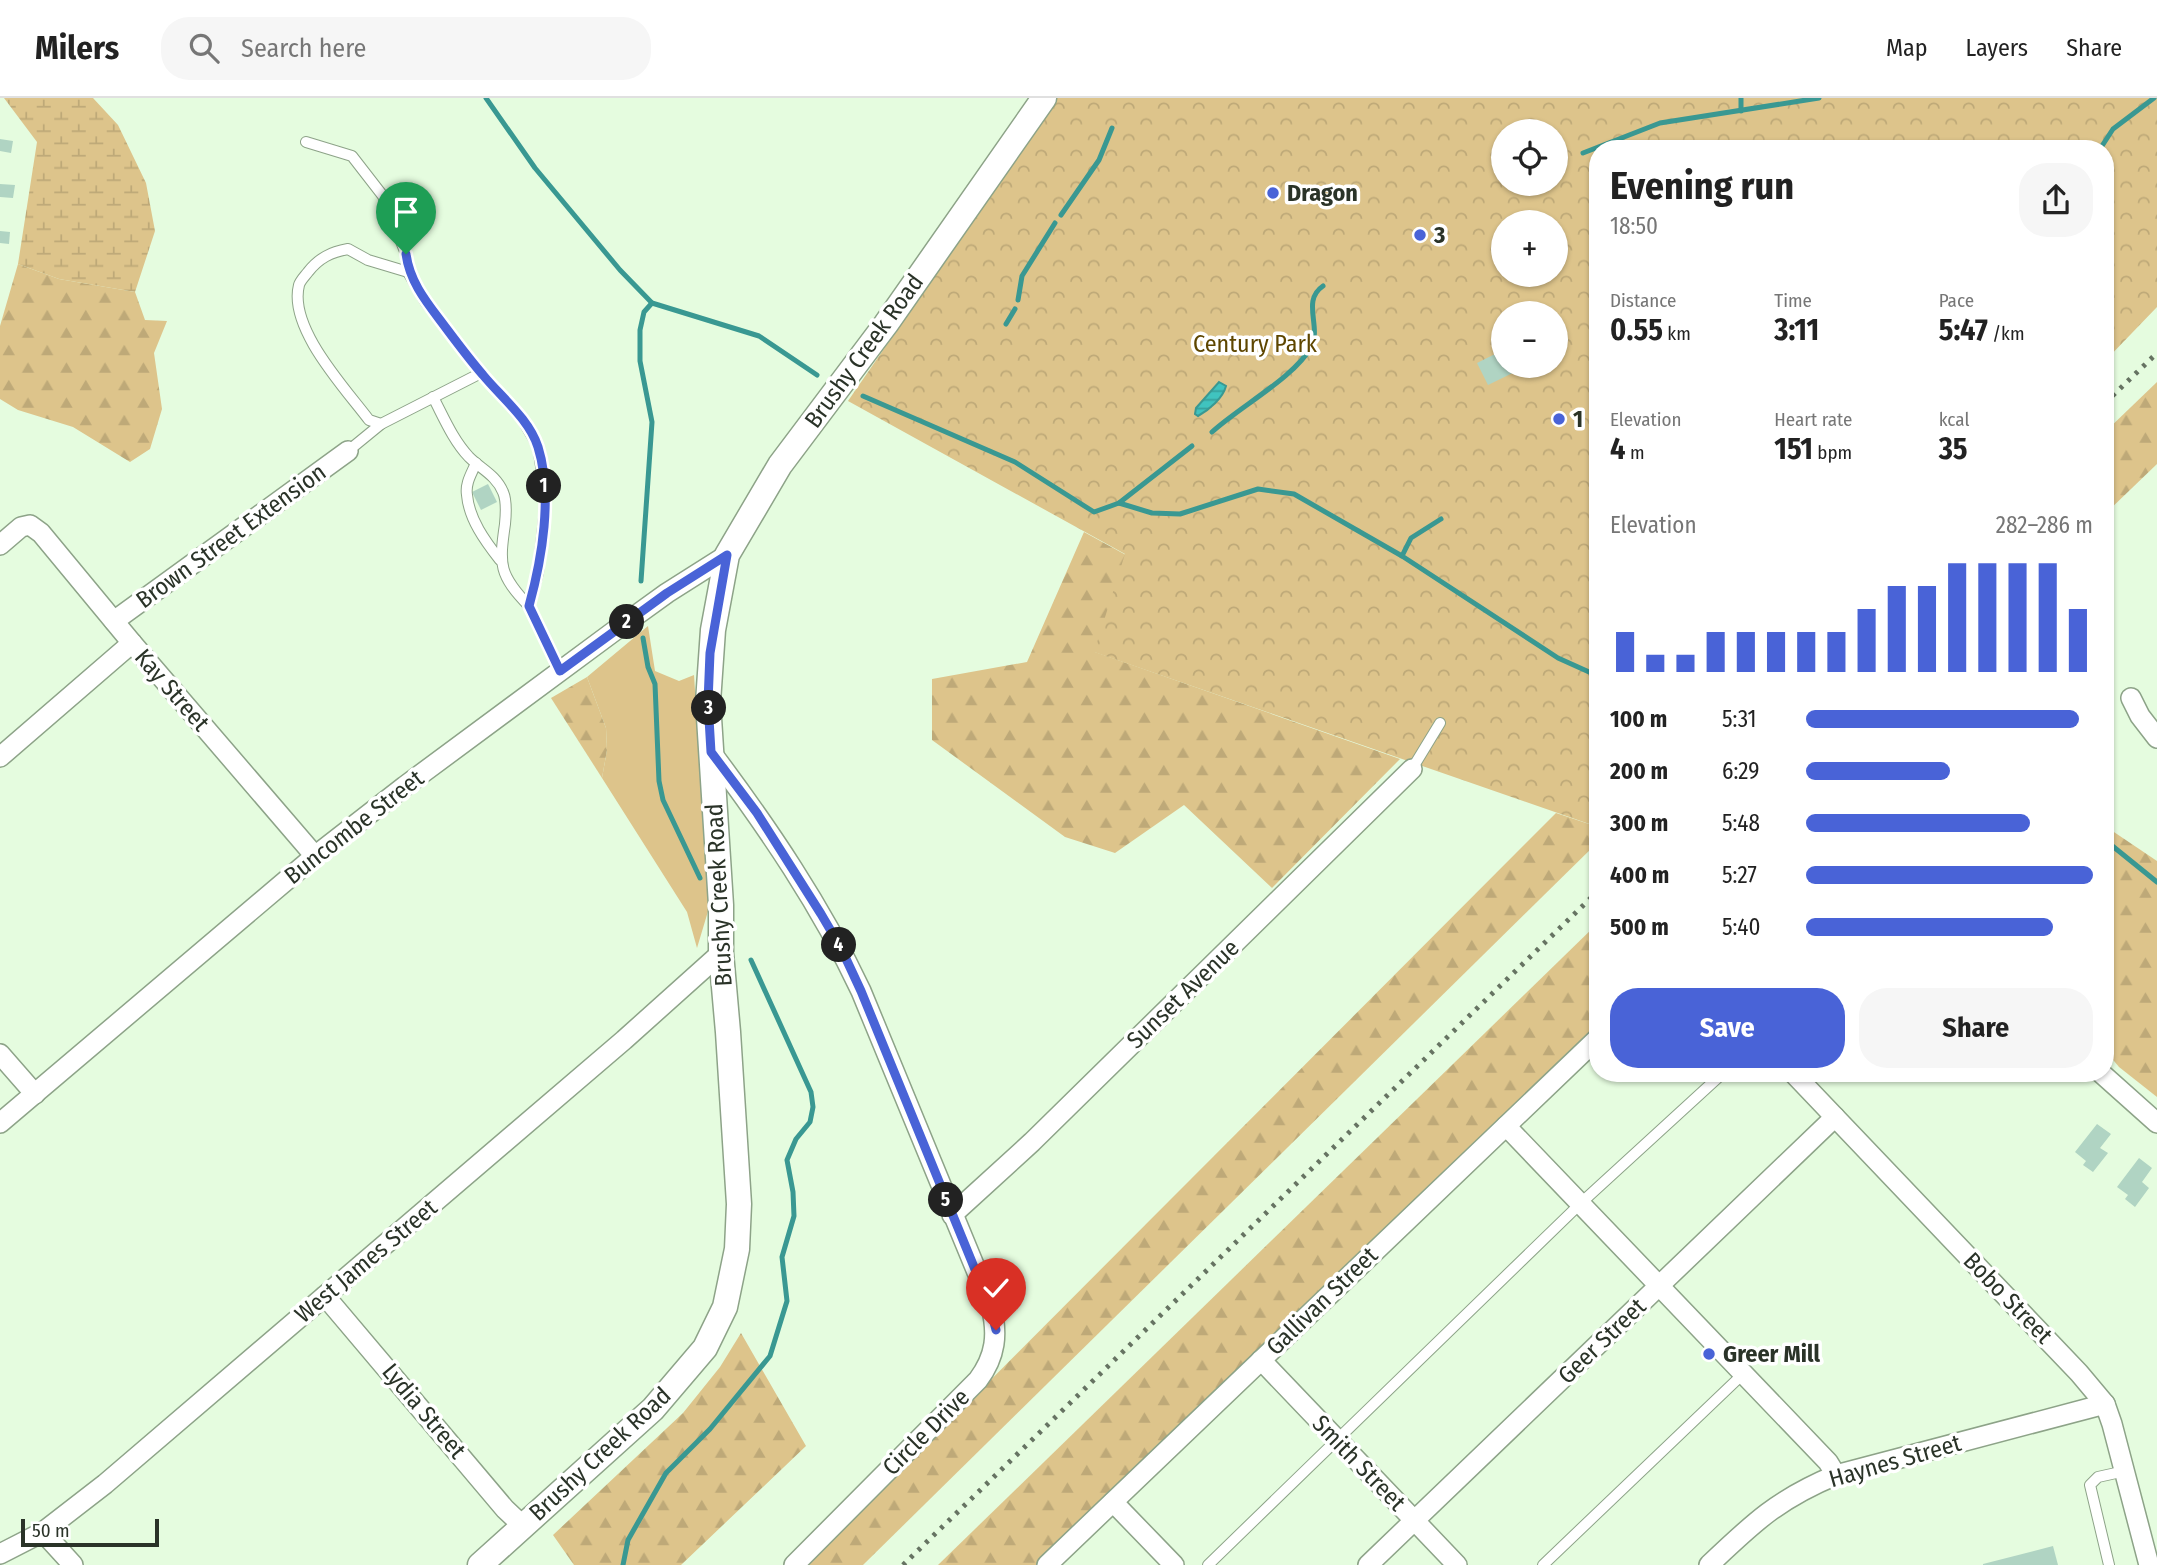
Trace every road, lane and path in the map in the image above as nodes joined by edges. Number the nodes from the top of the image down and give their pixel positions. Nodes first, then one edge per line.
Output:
1 (1044, 98) edge
2 (306, 142) dead end
3 (408, 272) junction
4 (481, 373) junction
5 (433, 397) junction
6 (381, 424) junction
7 (348, 451) joint
8 (476, 463) junction
9 (0, 545) edge
10 (727, 555) junction
11 (500, 560) junction
12 (529, 606) junction
13 (114, 621) junction
14 (132, 643) junction
15 (560, 671) junction
16 (2131, 698) dead end
17 (1440, 723) dead end
18 (2157, 738) edge
19 (711, 752) junction
20 (0, 757) edge
21 (1412, 769) joint
22 (315, 856) junction
23 (721, 953) junction
24 (1589, 1047) edge
25 (0, 1054) edge
26 (1713, 1082) edge
27 (1802, 1082) edge
28 (2111, 1082) edge
29 (35, 1094) junction
30 (1835, 1117) junction
31 (2157, 1123) edge
32 (0, 1124) edge
33 (1506, 1126) junction
34 (1581, 1203) junction
35 (952, 1215) junction
36 (1660, 1285) junction
37 (326, 1296) junction
38 (1261, 1360) junction
39 (1744, 1373) junction
40 (2105, 1404) junction
41 (1338, 1440) junction
42 (2125, 1471) junction
43 (1836, 1475) junction
44 (1113, 1502) junction
45 (1414, 1521) junction
46 (523, 1526) junction
47 (43, 1531) junction
48 (0, 1554) edge
49 (73, 1565) edge
50 (480, 1565) edge
51 (794, 1565) edge
52 (1047, 1565) edge
53 (1174, 1565) edge
54 (1208, 1565) edge
55 (1368, 1565) edge
56 (1457, 1565) edge
57 (1542, 1565) edge
58 (1709, 1565) edge
59 (2109, 1565) edge
60 (2149, 1565) edge

1 - 10 street, Brushy Creek Road
2 - 3 lane
3 - 4 lane
3 - 6 lane
4 - 5 lane
4 - 12 lane
5 - 6 lane
5 - 8 lane
6 - 7 lane
7 - 13 street, Brown Street Extension
8 - 11 lane
8 - 11 lane
9 - 13 street, Kay Street
10 - 15 street, Buncombe Street
10 - 19 street, Brushy Creek Road
11 - 12 lane
12 - 15 lane
13 - 14 street, Kay Street
14 - 20 street
14 - 22 street, Kay Street
15 - 22 street, Buncombe Street
16 - 18 street
17 - 21 lane
19 - 23 street, Brushy Creek Road
19 - 35 street, Circle Drive
21 - 35 street, Sunset Avenue
22 - 29 street, Buncombe Street
23 - 37 street, West James Street
23 - 46 street, Brushy Creek Road
24 - 33 street, Gallivan Street
25 - 29 street
26 - 34 lane
27 - 30 street, Bobo Street
28 - 31 street
29 - 32 street, Buncombe Street
30 - 36 street, Geer Street
30 - 40 street, Bobo Street
33 - 34 street
33 - 38 street, Gallivan Street
34 - 36 street
34 - 41 lane
35 - 51 street, Circle Drive
36 - 39 street
36 - 45 street, Geer Street
37 - 46 street, Lydia Street
37 - 47 street, West James Street
38 - 41 street, Smith Street
38 - 44 street, Gallivan Street
39 - 43 street
39 - 57 lane
40 - 42 street, Bobo Street
40 - 43 street, Haynes Street
41 - 45 street, Smith Street
41 - 54 lane
42 - 59 lane
42 - 60 street, Bobo Street
43 - 58 street, Haynes Street
44 - 52 street, Gallivan Street
44 - 53 street
45 - 55 street, Geer Street
45 - 56 street, Smith Street
46 - 50 street, Brushy Creek Road
47 - 48 street, West James Street
47 - 49 street

